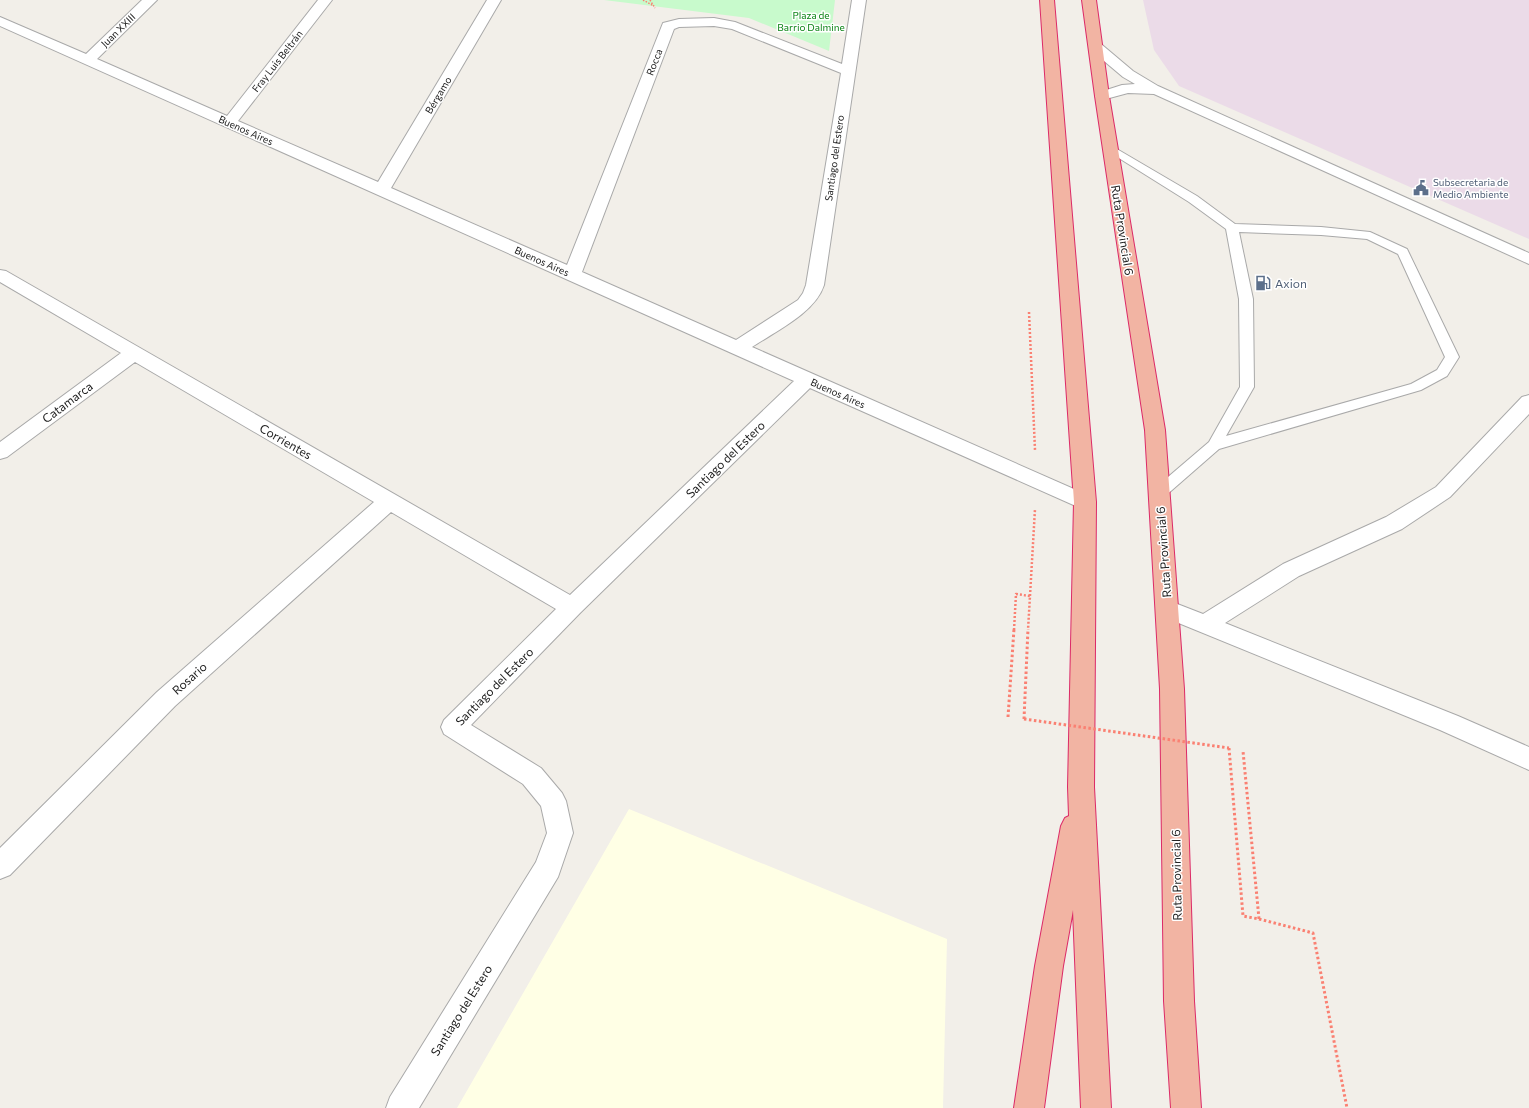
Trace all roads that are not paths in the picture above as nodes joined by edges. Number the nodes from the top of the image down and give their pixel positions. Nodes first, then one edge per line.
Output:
1 (150, 0) edge
2 (324, 0) edge
3 (494, 0) edge
4 (859, 0) edge
5 (1047, 0) edge
6 (1089, 0) edge
7 (0, 21) edge
8 (1096, 47) junction
9 (87, 60) junction
10 (847, 70) junction
11 (1157, 90) junction
12 (1102, 96) junction
13 (229, 123) junction
14 (1110, 148) junction
15 (382, 190) junction
16 (1232, 228) junction
17 (1529, 259) edge
18 (0, 275) edge
19 (572, 275) junction
20 (737, 348) junction
21 (134, 353) junction
22 (807, 379) junction
23 (1529, 402) edge
24 (1214, 445) junction
25 (0, 452) edge
26 (1159, 493) junction
27 (389, 501) junction
28 (1085, 502) junction
29 (572, 607) junction
30 (1167, 608) junction
31 (1205, 624) junction
32 (1529, 759) edge
33 (1081, 787) junction
34 (0, 866) edge
35 (1179, 1001) junction
36 (401, 1108) edge
37 (1029, 1108) edge
38 (1096, 1108) edge
39 (1186, 1108) edge
40 (1201, 1108) edge

1 - 9 street, Juan XXIII
2 - 13 street, Fray Luis Beltrán
3 - 15 street, Bérgamo
4 - 10 street, Santiago del Estero
5 - 28 highway
6 - 8 highway, Ruta Provincial 6
7 - 9 street, Buenos Aires
8 - 11 street
8 - 12 highway, Ruta Provincial 6
9 - 13 street, Buenos Aires
10 - 19 street, Rocca
10 - 20 street, Santiago del Estero
11 - 12 street
11 - 17 street
12 - 14 highway, Ruta Provincial 6
13 - 15 street, Buenos Aires
14 - 16 lane
14 - 26 highway, Ruta Provincial 6
15 - 19 street, Buenos Aires
16 - 24 lane
16 - 24 lane
18 - 21 street, Corrientes
19 - 20 street, Buenos Aires
20 - 22 street, Buenos Aires
21 - 25 street, Catamarca
21 - 27 street, Corrientes
22 - 28 street, Buenos Aires
22 - 29 street, Santiago del Estero
23 - 31 street
24 - 26 lane
26 - 30 highway, Ruta Provincial 6
27 - 29 street, Corrientes
27 - 34 street, Rosario
28 - 33 highway
29 - 36 street, Santiago del Estero
30 - 31 street
30 - 35 highway, Ruta Provincial 6
31 - 32 street
33 - 37 highway
33 - 38 highway
35 - 39 highway, Ruta Provincial 6
35 - 40 highway

